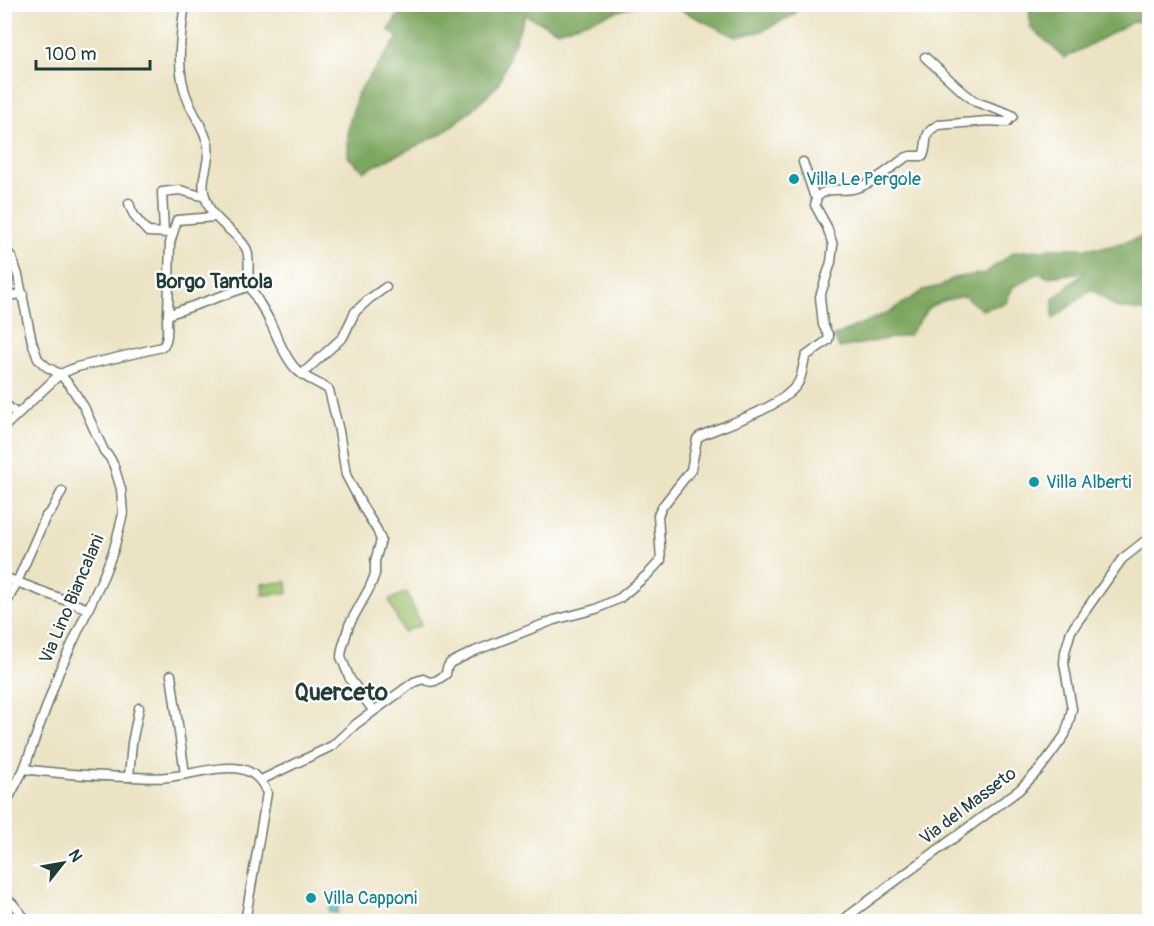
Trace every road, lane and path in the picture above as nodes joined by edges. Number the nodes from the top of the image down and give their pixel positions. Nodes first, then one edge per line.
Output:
1 (185, 4) edge
2 (925, 57) dead end
3 (803, 162) dead end
4 (205, 197) junction
5 (816, 197) junction
6 (129, 203) dead end
7 (216, 217) junction
8 (168, 233) junction
9 (4, 240) edge
10 (6, 249) edge
11 (250, 286) junction
12 (386, 287) dead end
13 (23, 294) junction
14 (4, 296) edge
15 (168, 316) junction
16 (60, 374) junction
17 (303, 374) junction
18 (4, 403) edge
19 (18, 415) junction
20 (4, 427) edge
21 (62, 491) dead end
22 (1149, 537) edge
23 (4, 577) edge
24 (17, 582) junction
25 (4, 608) edge
26 (88, 609) junction
27 (171, 675) dead end
28 (139, 708) dead end
29 (373, 710) junction
30 (24, 769) junction
31 (185, 774) junction
32 (129, 777) junction
33 (261, 780) junction
34 (4, 807) edge
35 (4, 896) edge
36 (28, 921) edge
37 (245, 921) edge
38 (840, 921) edge

1 - 4 street
2 - 5 street
3 - 5 street
4 - 7 street
4 - 8 street
5 - 29 street
6 - 8 street
7 - 8 street
7 - 11 street
8 - 15 street
9 - 10 street, Via Lino Biancalani
10 - 13 street, Via Lino Biancalani
11 - 15 street
11 - 17 street
12 - 17 street
13 - 14 street
13 - 16 street, Via Lino Biancalani
15 - 16 street
16 - 19 street
16 - 26 street, Via Lino Biancalani
17 - 29 street
18 - 19 street
19 - 20 street
21 - 24 street
22 - 38 street, Via del Masseto
23 - 24 street
24 - 25 street
24 - 26 street
26 - 30 street, Via Lino Biancalani
27 - 31 street
28 - 32 street
29 - 33 street
30 - 32 street
30 - 34 street, Via Lino Biancalani
31 - 32 street
31 - 33 street
33 - 37 street
35 - 36 street

